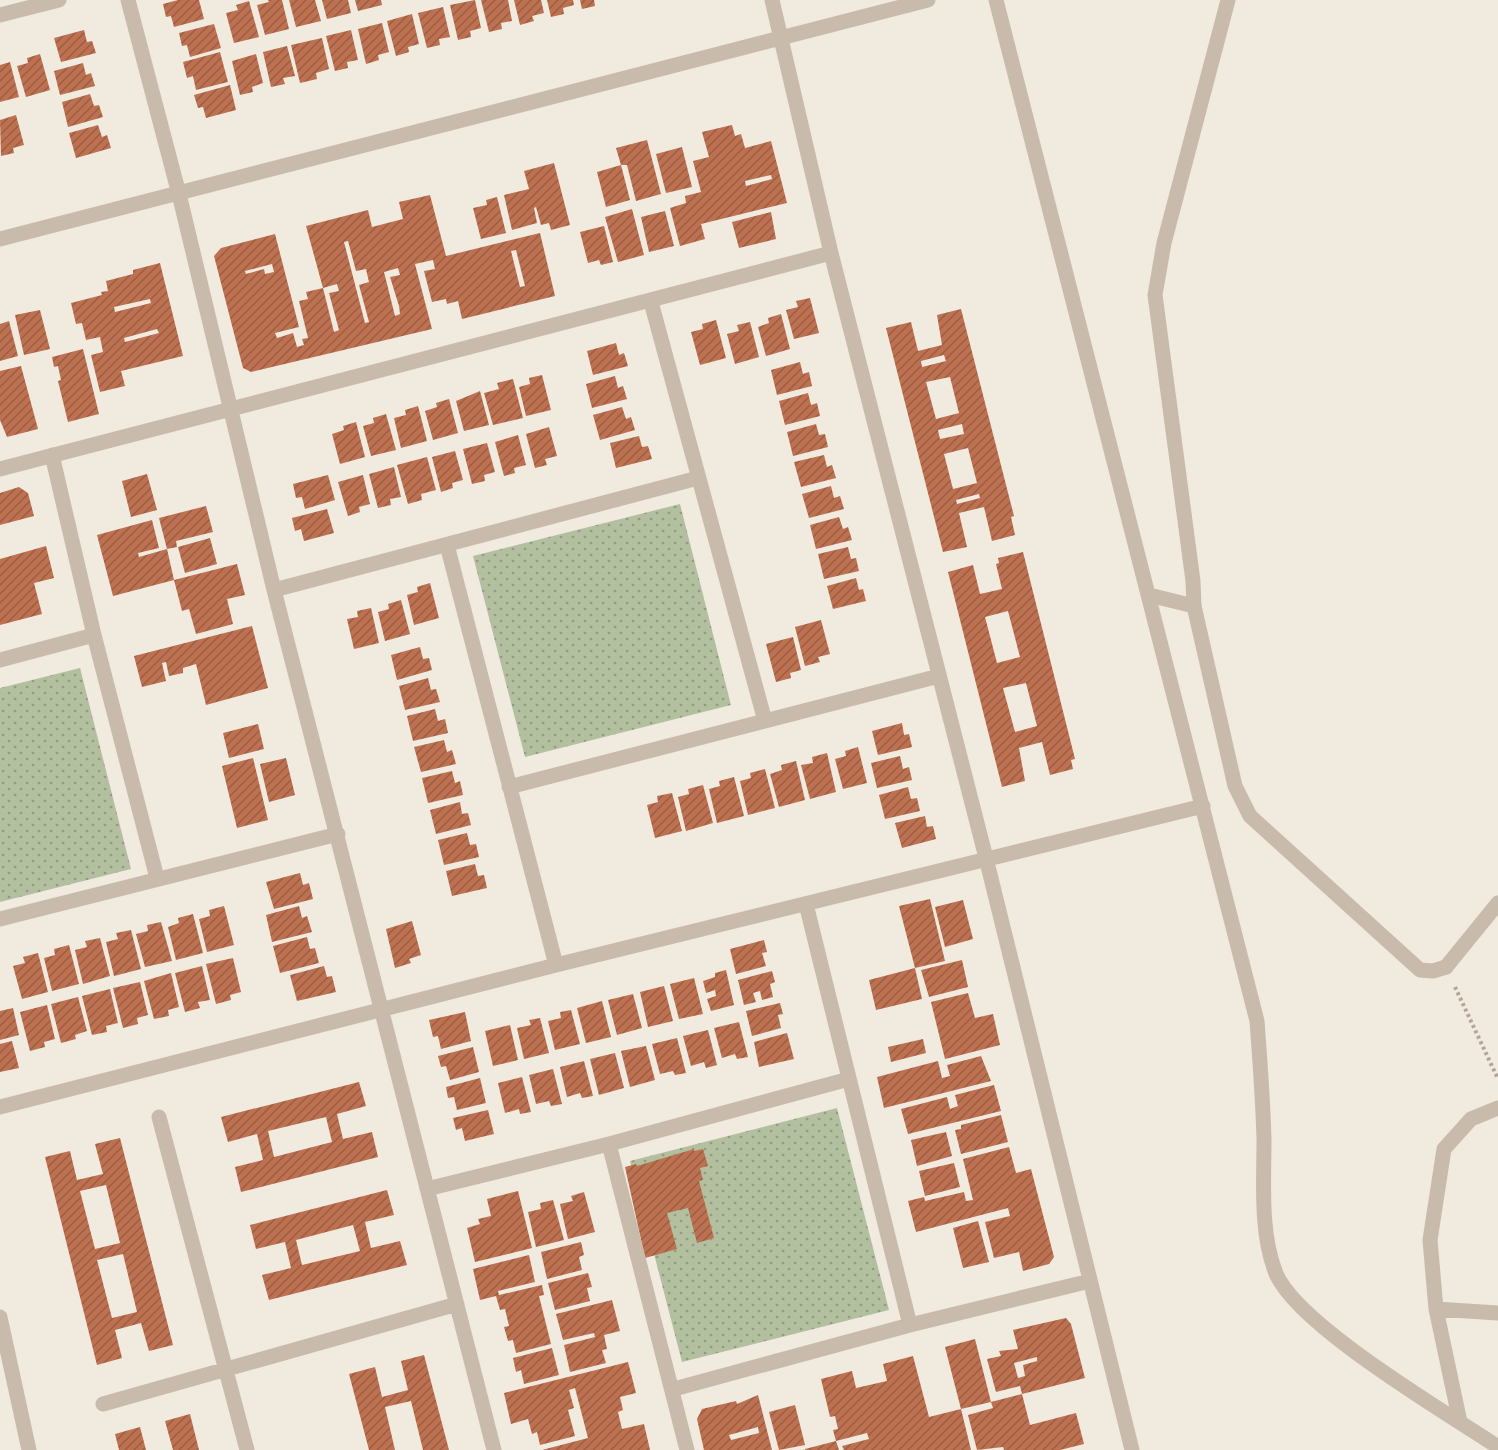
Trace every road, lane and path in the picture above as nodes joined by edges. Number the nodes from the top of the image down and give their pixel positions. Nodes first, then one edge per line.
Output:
1 (59, 0) edge
2 (128, 0) edge
3 (772, 0) edge
4 (928, 0) edge
5 (996, 0) edge
6 (1228, 0) edge
7 (0, 15) edge
8 (782, 39) junction
9 (179, 194) junction
10 (0, 239) edge
11 (831, 253) junction
12 (651, 302) junction
13 (229, 408) junction
14 (52, 455) junction
15 (0, 469) edge
16 (698, 478) junction
17 (447, 545) junction
18 (274, 590) junction
19 (1149, 595) junction
20 (1194, 606) junction
21 (94, 635) junction
22 (0, 660) edge
23 (939, 676) junction
24 (765, 721) junction
25 (509, 787) junction
26 (1203, 806) junction
27 (338, 834) junction
28 (986, 858) junction
29 (157, 878) junction
30 (1498, 903) edge
31 (806, 904) junction
32 (0, 919) edge
33 (556, 965) junction
34 (1446, 967) junction
35 (382, 1010) junction
36 (849, 1079) junction
37 (1498, 1079) edge
38 (0, 1107) edge
39 (1498, 1108) edge
40 (159, 1117) dead end
41 (609, 1144) junction
42 (428, 1189) junction
43 (1090, 1281) junction
44 (457, 1304) junction
45 (1436, 1309) junction
46 (1498, 1313) edge
47 (0, 1317) edge
48 (910, 1325) junction
49 (225, 1371) junction
50 (674, 1389) junction
51 (103, 1404) dead end
52 (1460, 1422) junction
53 (1498, 1446) edge
54 (29, 1450) edge
55 (247, 1450) edge
56 (494, 1450) edge
57 (687, 1450) edge
58 (1132, 1450) edge

1 - 7 street
2 - 9 street
3 - 8 street
4 - 8 street
5 - 19 street
6 - 20 street
8 - 9 street
8 - 11 street
9 - 10 street
9 - 13 street
11 - 12 street
11 - 23 street
12 - 13 street
12 - 16 street
13 - 14 street
13 - 18 street
14 - 15 street
14 - 21 street
16 - 17 street
16 - 24 street
17 - 18 street
17 - 25 street
18 - 27 street
19 - 20 street
19 - 26 street
20 - 34 street
21 - 22 street
21 - 29 street
23 - 24 street
23 - 28 street
24 - 25 street
25 - 33 street
26 - 28 street
26 - 52 street
27 - 29 street
27 - 35 street
28 - 31 street
28 - 43 street
29 - 32 street
30 - 34 street
31 - 33 street
31 - 36 street
33 - 35 street
34 - 37 path
35 - 38 street
35 - 42 street
36 - 41 street
36 - 48 street
39 - 45 street
40 - 49 street
41 - 42 street
41 - 50 street
42 - 44 street
43 - 48 street
43 - 58 street
44 - 49 street
44 - 56 street
45 - 46 street
45 - 52 street
47 - 54 street
48 - 50 street
49 - 51 street
49 - 55 street
50 - 57 street
52 - 53 street

